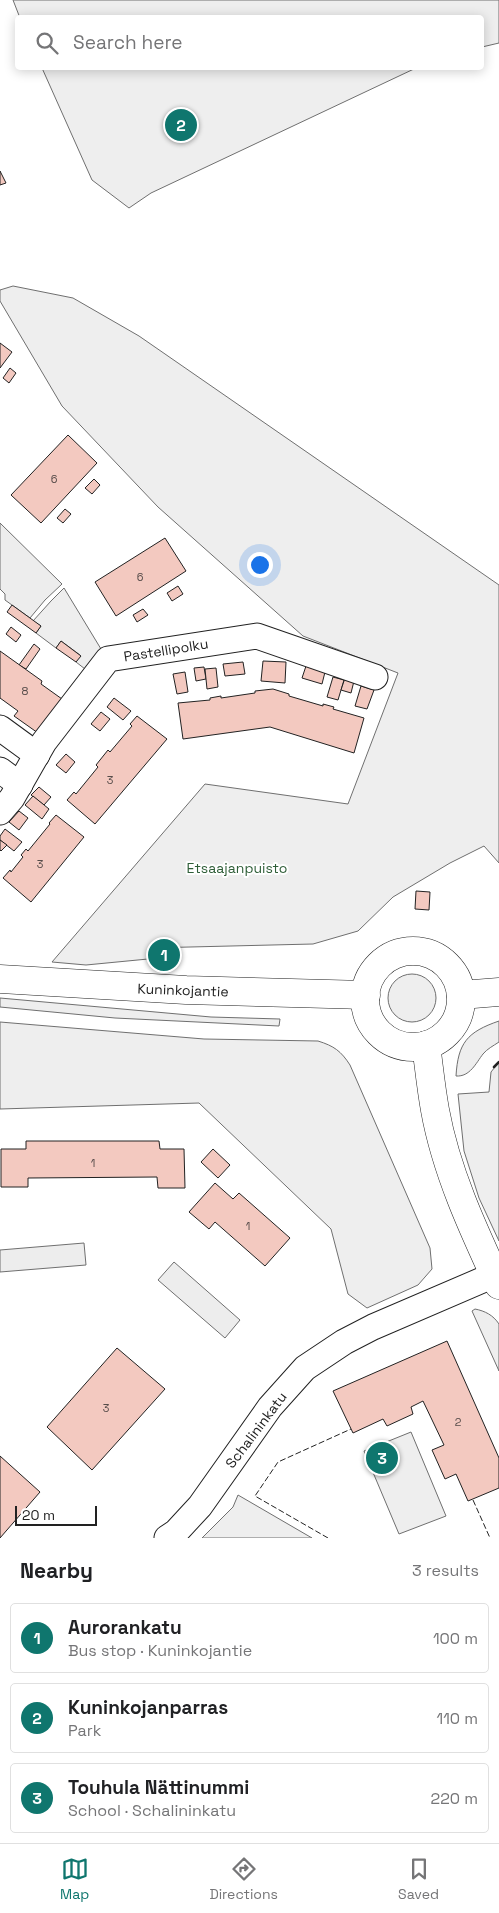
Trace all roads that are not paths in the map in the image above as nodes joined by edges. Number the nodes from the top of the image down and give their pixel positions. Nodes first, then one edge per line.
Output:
1 (375, 678) dead end
2 (0, 728) edge
3 (37, 755) junction
4 (10, 777) edge
5 (0, 812) edge
6 (0, 979) edge
7 (499, 992) edge
8 (366, 995) junction
9 (461, 995) junction
10 (426, 1046) junction
11 (497, 1280) edge
12 (167, 1538) edge

1 - 3 street, Pastellipolku
2 - 3 street
3 - 4 street, Pastellipolku
4 - 5 street, Pastellipolku
6 - 8 main road, Kuninkojantie
7 - 9 main road
8 - 9 main road
8 - 10 main road
9 - 10 main road
10 - 11 main road
11 - 12 street, Schalininkatu

